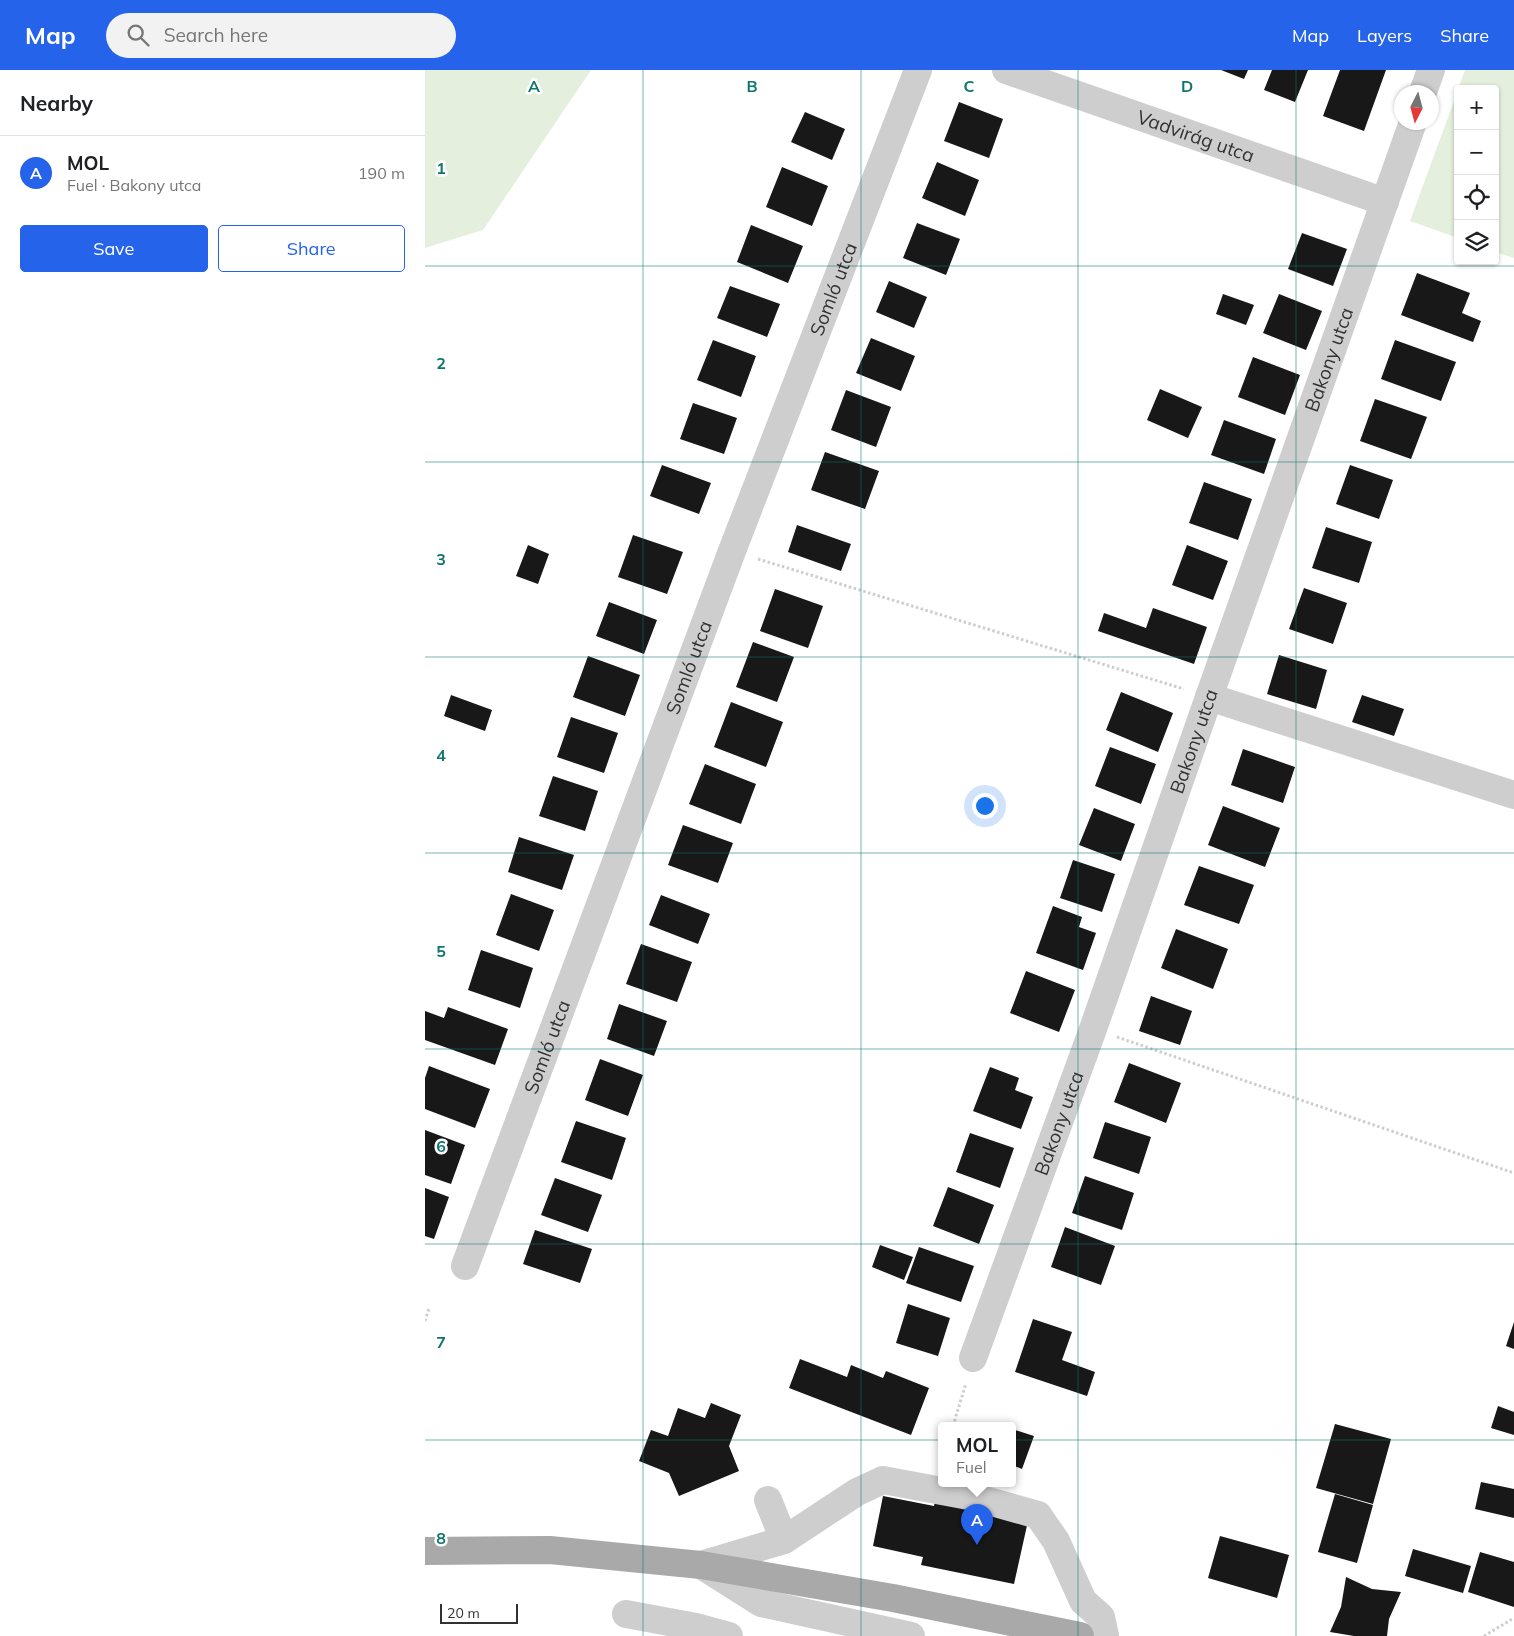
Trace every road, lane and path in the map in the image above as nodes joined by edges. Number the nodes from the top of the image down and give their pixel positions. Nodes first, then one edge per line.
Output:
1 (918, 70) edge
2 (1006, 70) edge
3 (1431, 70) edge
4 (1426, 85) edge
5 (1410, 130) edge
6 (1385, 202) junction
7 (732, 551) junction
8 (1209, 697) junction
9 (1514, 795) edge
10 (1093, 1029) junction
11 (1514, 1173) edge
12 (465, 1266) dead end
13 (429, 1308) dead end
14 (425, 1321) edge
15 (973, 1358) joint
16 (954, 1422) edge
17 (768, 1500) dead end
18 (784, 1540) junction
19 (425, 1552) edge
20 (701, 1565) junction
21 (626, 1614) dead end
22 (1514, 1618) edge
23 (729, 1636) edge
24 (911, 1636) edge
25 (1080, 1636) edge
26 (1105, 1636) edge
27 (1484, 1636) edge

1 - 7 street, Somló utca
2 - 6 street, Vadvirág utca
3 - 4 street
5 - 6 street, Bakony utca
6 - 8 street, Bakony utca
7 - 8 path
7 - 12 street, Somló utca
8 - 9 street
8 - 10 street, Bakony utca
10 - 11 path
10 - 15 street, Bakony utca
13 - 14 path
15 - 16 path
17 - 18 street
18 - 20 street
18 - 26 street
19 - 20 main road
20 - 24 street
20 - 25 main road
21 - 23 street
22 - 27 path

